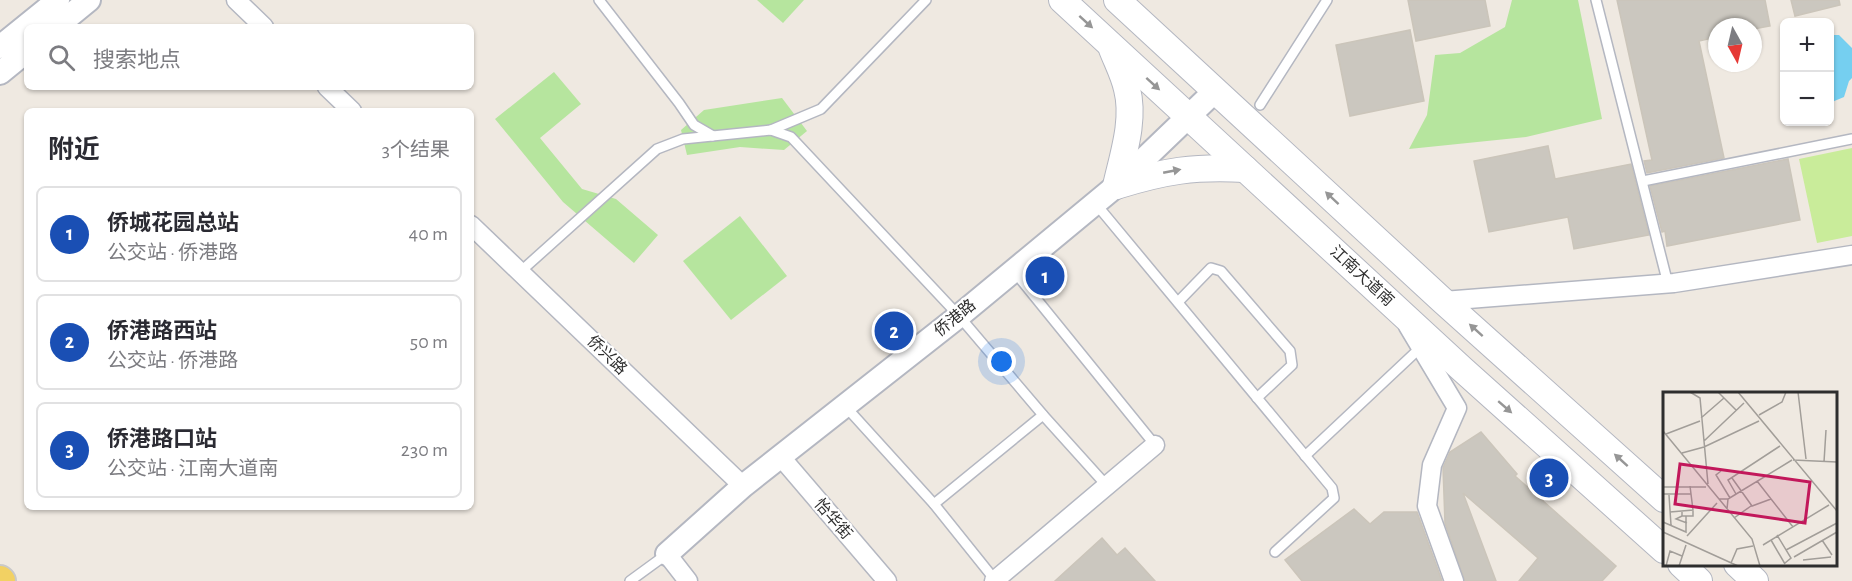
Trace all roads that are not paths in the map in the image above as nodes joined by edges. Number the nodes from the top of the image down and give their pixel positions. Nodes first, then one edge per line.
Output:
1 (58, 0) edge
2 (89, 0) edge
3 (236, 0) edge
4 (599, 0) edge
5 (926, 0) edge
6 (1062, 0) edge
7 (1117, 0) edge
8 (1327, 0) edge
9 (1596, 0) edge
10 (29, 24) edge
11 (60, 24) edge
12 (261, 24) edge
13 (24, 28) edge
14 (1110, 44) junction
15 (0, 48) edge
16 (24, 53) edge
17 (0, 73) edge
18 (330, 90) edge
19 (1215, 91) junction
20 (1260, 105) dead end
21 (349, 108) edge
22 (1189, 116) junction
23 (771, 130) junction
24 (713, 136) junction
25 (1852, 139) edge
26 (1245, 169) junction
27 (1643, 181) junction
28 (1116, 186) junction
29 (1095, 203) junction
30 (474, 228) edge
31 (1852, 255) edge
32 (1013, 270) junction
33 (520, 272) junction
34 (1668, 284) junction
35 (1443, 301) junction
36 (1178, 302) junction
37 (1399, 311) junction
38 (959, 316) junction
39 (1420, 348) junction
40 (1257, 398) junction
41 (845, 405) junction
42 (1043, 415) junction
43 (1155, 445) joint
44 (780, 456) junction
45 (1305, 456) junction
46 (743, 486) junction
47 (1107, 486) junction
48 (1663, 497) edge
49 (934, 504) junction
50 (1663, 548) edge
51 (1275, 552) dead end
52 (667, 554) junction
53 (1683, 566) edge
54 (1739, 566) edge
55 (994, 580) edge
56 (630, 581) edge
57 (688, 581) edge
58 (887, 581) edge
59 (1454, 581) edge
60 (1699, 581) edge
61 (1755, 581) edge

1 - 10 street
2 - 11 street
3 - 12 street
4 - 24 lane
5 - 23 lane
6 -> 14 main road, 江南大道南
7 - 19 main road
8 - 20 lane
9 - 27 lane
13 - 15 street
14 -> 22 main road, 江南大道南
14 - 28 main road
16 - 17 street
18 - 21 street
19 - 22 street, 侨港路
35 -> 19 main road
22 - 26 main road, 江南大道南
22 - 28 street, 侨港路
23 - 24 lane
23 - 38 lane
24 - 33 lane
25 - 27 lane
28 -> 26 main road
26 - 37 main road, 江南大道南
27 - 34 lane
28 - 29 street, 侨港路
29 - 32 street, 侨港路
29 - 36 lane
30 - 33 street, 侨兴路
31 - 34 street
32 - 38 street, 侨港路
32 - 43 lane
33 - 46 street, 侨兴路
34 - 35 street
48 -> 35 main road
36 - 40 lane
36 - 40 lane
37 - 39 street
37 -> 50 main road, 江南大道南
38 - 41 street, 侨港路
38 - 42 lane
39 - 45 lane
39 - 59 street
40 - 45 lane
41 - 44 street, 侨港路
41 - 49 lane
42 - 47 lane
42 - 49 lane
43 - 47 street
44 - 46 street, 侨港路
44 - 58 street, 怡华街
45 - 51 lane
46 - 52 street, 侨港路
47 - 55 street
49 - 55 lane
52 - 56 lane, 侨港路
52 - 57 street
53 - 60 main road
54 - 61 main road

